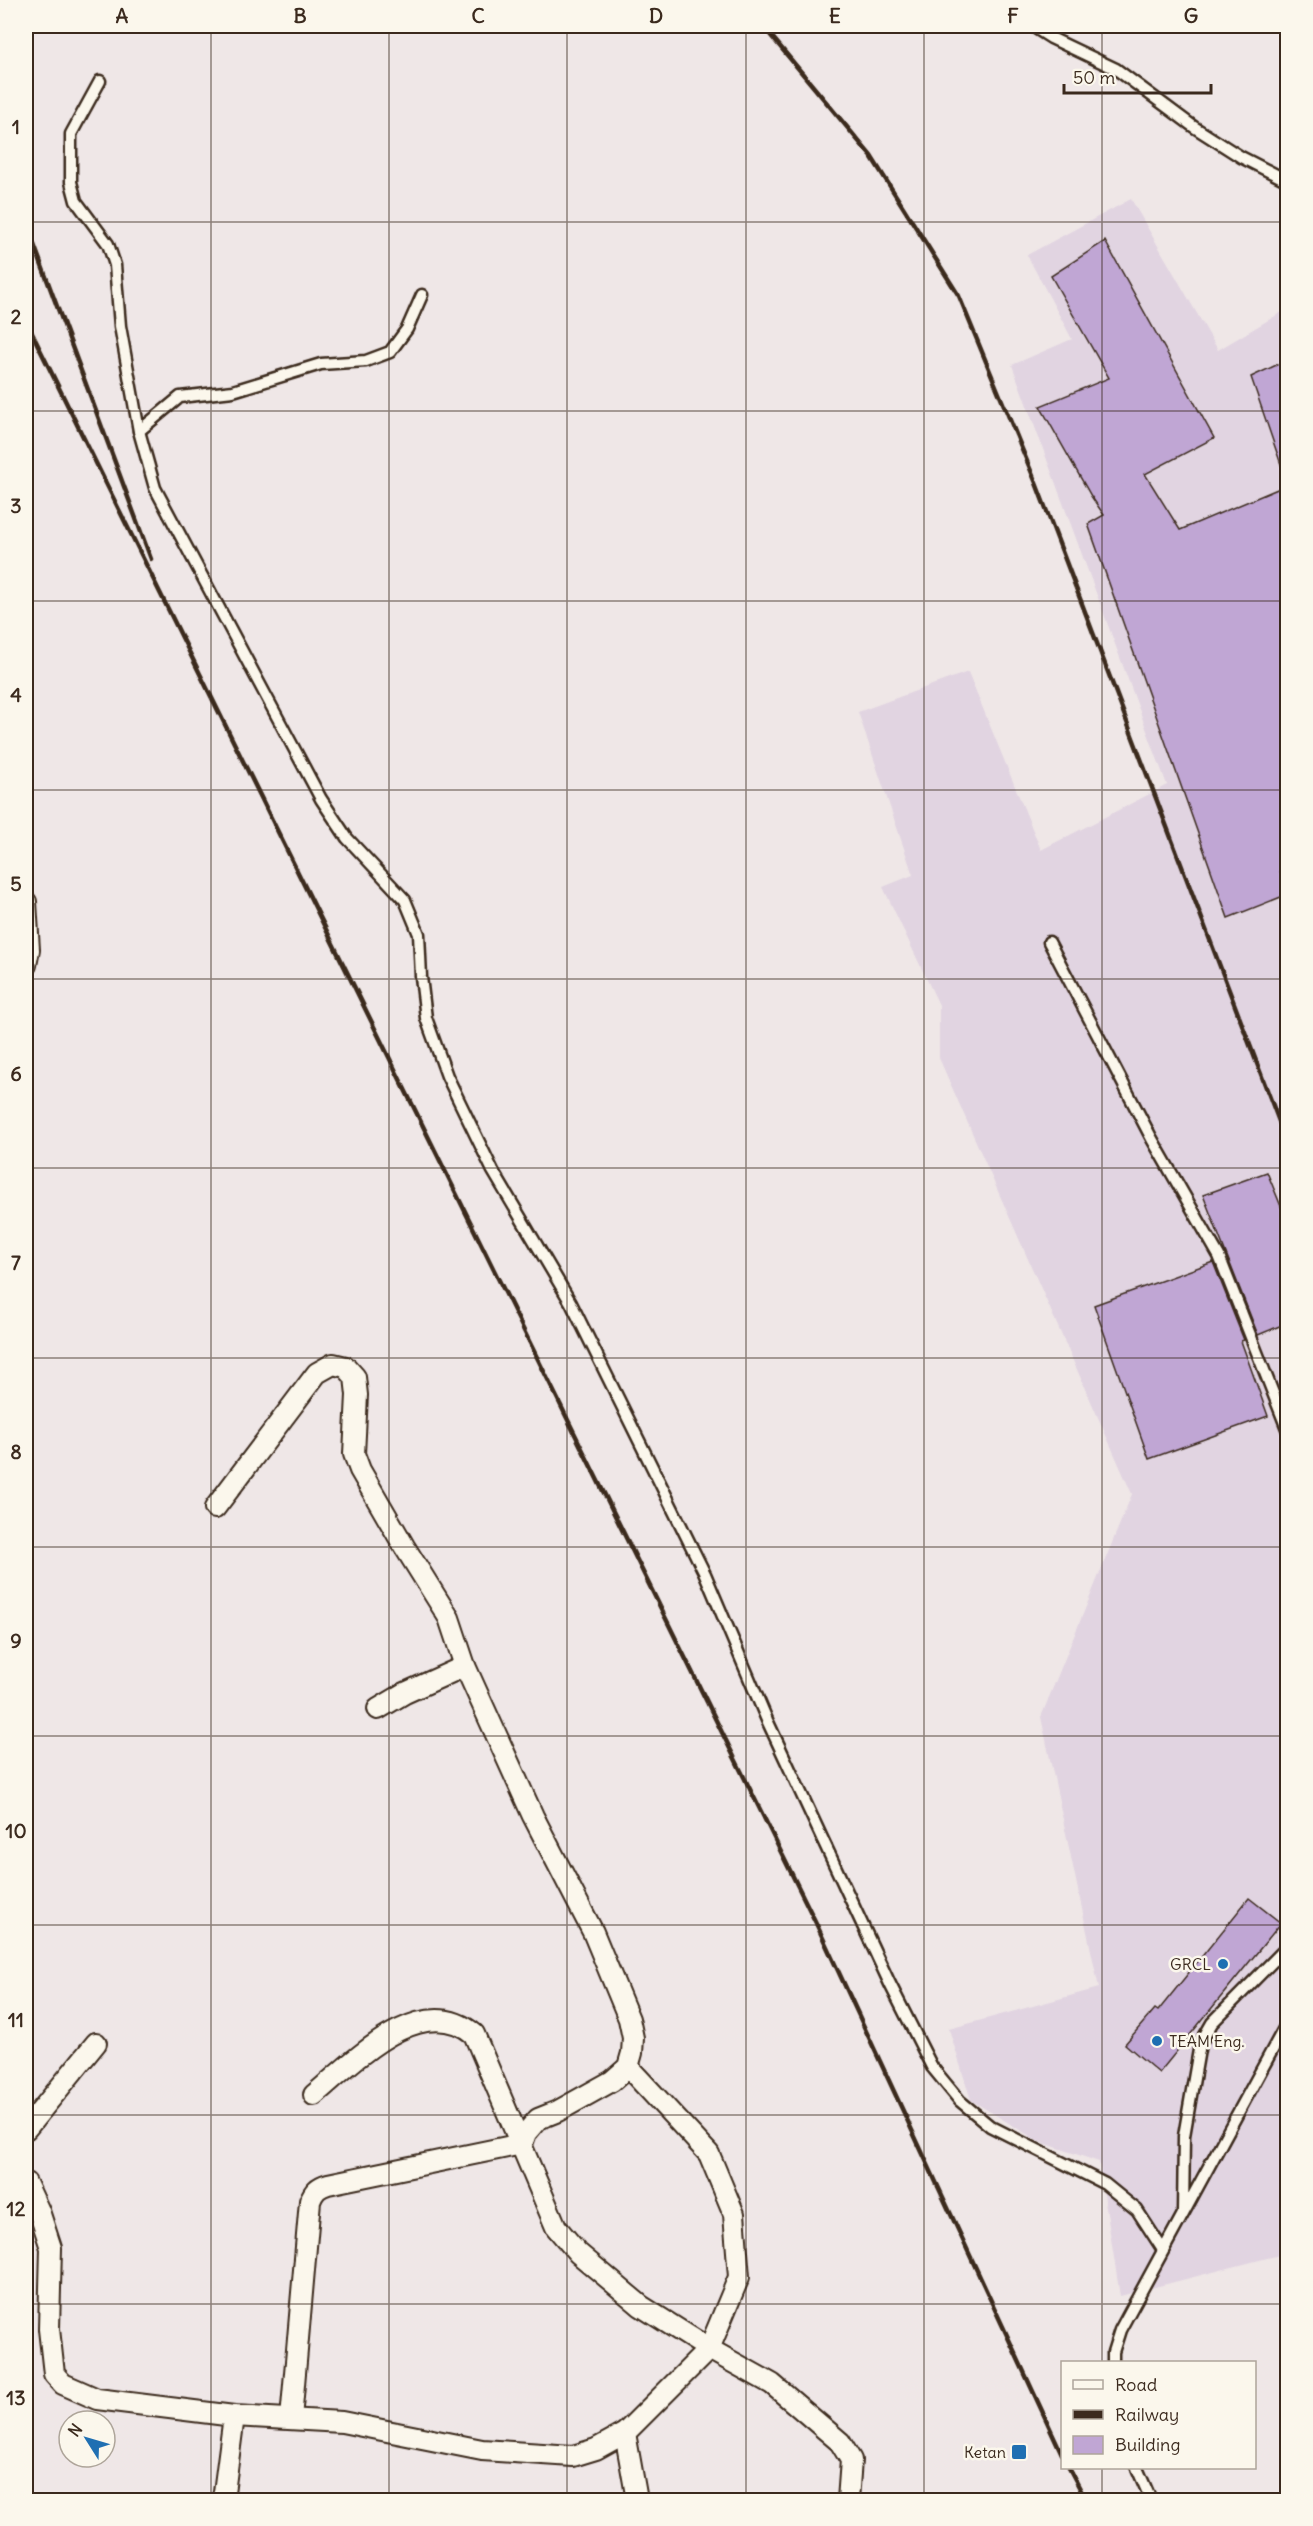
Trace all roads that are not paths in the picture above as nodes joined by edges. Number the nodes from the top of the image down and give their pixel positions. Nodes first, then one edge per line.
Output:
1 (1032, 26) edge
2 (100, 81) dead end
3 (1287, 181) edge
4 (422, 295) dead end
5 (139, 431) junction
6 (26, 902) edge
7 (1048, 942) dead end
8 (26, 965) edge
9 (1287, 1431) edge
10 (215, 1508) dead end
11 (465, 1666) junction
12 (378, 1709) dead end
13 (1287, 1946) edge
14 (1287, 2021) edge
15 (96, 2043) dead end
16 (628, 2067) junction
17 (314, 2095) dead end
18 (26, 2129) edge
19 (522, 2144) junction
20 (26, 2182) edge
21 (1183, 2216) junction
22 (1163, 2250) junction
23 (710, 2349) junction
24 (1113, 2361) edge
25 (234, 2416) junction
26 (291, 2419) junction
27 (625, 2433) junction
28 (1137, 2469) edge
29 (223, 2500) edge
30 (637, 2500) edge
31 (849, 2500) edge
32 (1151, 2500) edge

1 - 3 lane
2 - 5 lane
4 - 5 lane
5 - 22 lane
6 - 8 street
7 - 9 lane
10 - 11 street
11 - 12 street
11 - 16 street
13 - 21 lane
14 - 21 lane
15 - 18 street
16 - 19 street
16 - 23 street
17 - 19 street
19 - 23 street
19 - 26 street
20 - 25 street
21 - 22 lane
22 - 24 lane
23 - 27 street
23 - 31 street
25 - 26 street
25 - 29 street
26 - 27 street
27 - 30 street
28 - 32 lane

